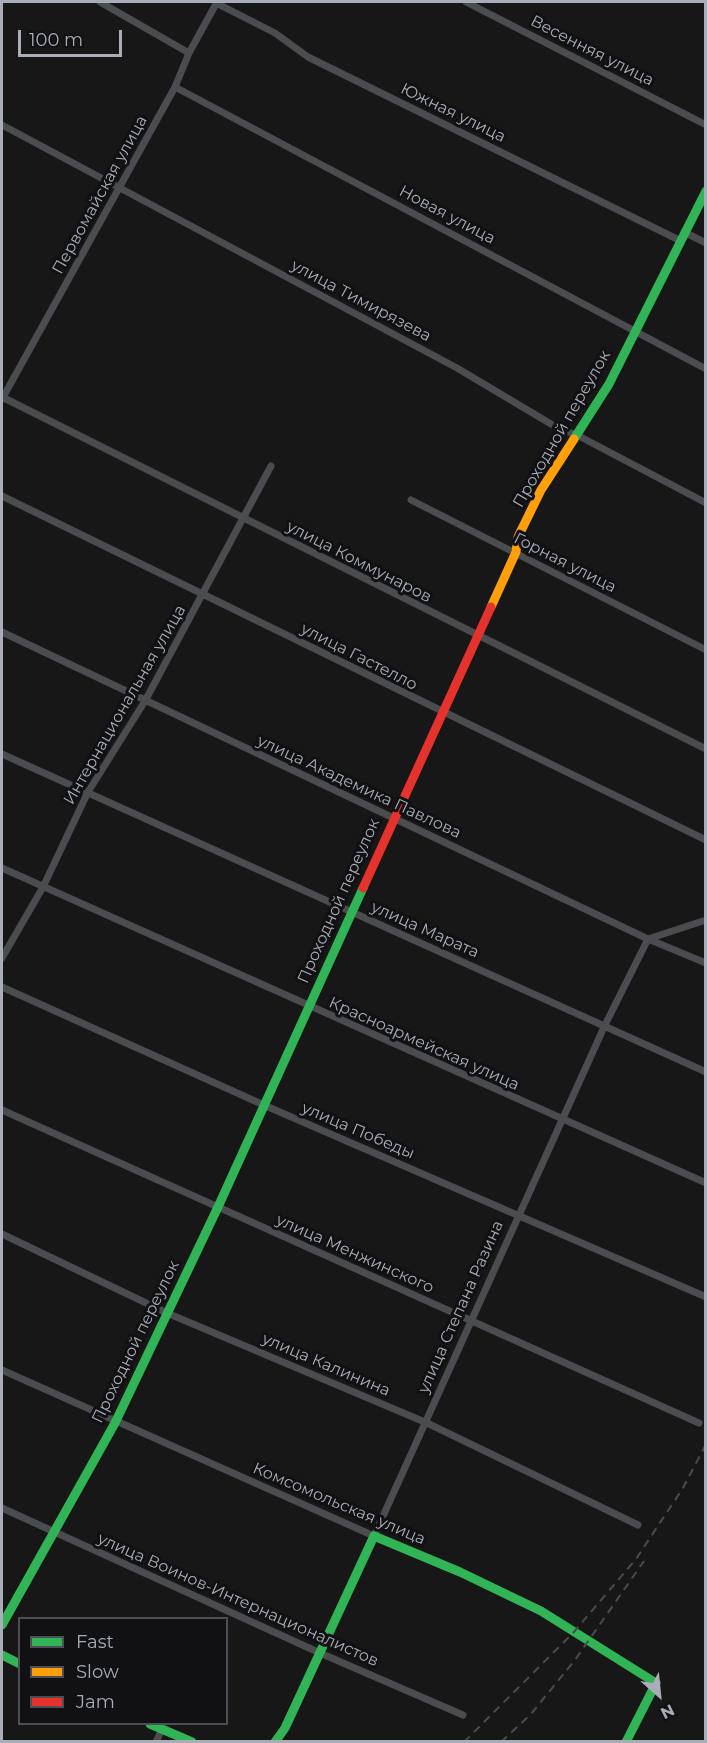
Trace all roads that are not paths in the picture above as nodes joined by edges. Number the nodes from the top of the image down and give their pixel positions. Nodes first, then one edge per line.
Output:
1 (100, 2) edge
2 (217, 2) edge
3 (466, 2) edge
4 (189, 52) junction
5 (175, 87) junction
6 (2, 125) edge
7 (705, 125) edge
8 (117, 187) junction
9 (705, 191) edge
10 (683, 236) junction
11 (705, 243) edge
12 (635, 330) junction
13 (705, 369) edge
14 (2, 398) edge
15 (575, 434) junction
16 (271, 466) dead end
17 (2, 496) edge
18 (411, 500) dead end
19 (705, 503) edge
20 (244, 519) junction
21 (516, 552) junction
22 (204, 595) junction
23 (2, 632) edge
24 (478, 637) junction
25 (705, 650) edge
26 (145, 700) junction
27 (442, 713) junction
28 (705, 749) edge
29 (2, 754) edge
30 (88, 792) junction
31 (394, 818) junction
32 (705, 840) edge
33 (2, 868) edge
34 (43, 887) junction
35 (351, 911) junction
36 (705, 920) edge
37 (648, 939) junction
38 (2, 958) edge
39 (705, 963) edge
40 (2, 987) edge
41 (308, 1006) junction
42 (605, 1025) junction
43 (705, 1072) edge
44 (266, 1106) junction
45 (2, 1110) edge
46 (562, 1121) junction
47 (705, 1184) edge
48 (218, 1207) junction
49 (518, 1215) junction
50 (2, 1234) edge
51 (705, 1297) edge
52 (167, 1313) junction
53 (472, 1322) junction
54 (2, 1370) edge
55 (427, 1422) junction
56 (115, 1423) junction
57 (699, 1423) dead end
58 (2, 1508) edge
59 (638, 1525) dead end
60 (55, 1532) junction
61 (374, 1536) junction
62 (2, 1625) edge
63 (320, 1653) junction
64 (2, 1656) edge
65 (18, 1663) edge
66 (463, 1715) dead end
67 (152, 1725) edge
68 (162, 1729) junction
69 (156, 1742) edge
70 (192, 1742) edge
71 (275, 1742) edge
72 (626, 1742) edge

1 - 4 street
2 - 4 street, Первомайская улица
2 - 10 street, Южная улица
3 - 7 street, Весенняя улица
4 - 5 street, Первомайская улица
5 - 8 street, Первомайская улица
5 - 12 street, Новая улица
6 - 8 street, улица Тимирязева
8 - 14 street, Первомайская улица
8 - 15 street, улица Тимирязева
9 - 10 street, Проходной переулок
10 - 11 street, Южная улица
10 - 12 street, Проходной переулок
12 - 13 street, Новая улица
12 - 15 street, Проходной переулок
14 - 20 street, улица Коммунаров
15 - 19 street, улица Тимирязева
15 - 21 street, Проходной переулок
16 - 20 street, Интернациональная улица
17 - 22 street, улица Гастелло
18 - 21 street, Горная улица
20 - 22 street, Интернациональная улица
20 - 24 street, улица Коммунаров
21 - 24 street, Проходной переулок
21 - 25 street, Горная улица
22 - 26 street, Интернациональная улица
22 - 27 street, улица Гастелло
23 - 26 street, улица Академика Павлова
24 - 27 street, Проходной переулок
24 - 28 street, улица Коммунаров
26 - 30 street, Интернациональная улица
26 - 31 street, улица Академика Павлова
27 - 31 street, Проходной переулок
27 - 32 street, улица Гастелло
29 - 30 street, улица Марата
30 - 34 street, Интернациональная улица
30 - 35 street, улица Марата
31 - 35 street, Проходной переулок
31 - 37 street, улица Академика Павлова
33 - 34 street, Красноармейская улица
34 - 38 street, Интернациональная улица
34 - 41 street, Красноармейская улица
35 - 41 street, Проходной переулок
35 - 42 street, улица Марата
36 - 37 street
37 - 39 street, улица Академика Павлова
37 - 42 street, улица Степана Разина
40 - 44 street, улица Победы
41 - 44 street, Проходной переулок
41 - 46 street, Красноармейская улица
42 - 43 street, улица Марата
42 - 46 street, улица Степана Разина
44 - 48 street, Проходной переулок
44 - 49 street, улица Победы
45 - 48 street, улица Менжинского
46 - 47 street, Красноармейская улица
46 - 49 street, улица Степана Разина
48 - 52 street, Проходной переулок
48 - 53 street, улица Менжинского
49 - 51 street, улица Победы
49 - 53 street, улица Степана Разина
50 - 52 street, улица Калинина
52 - 55 street, улица Калинина
52 - 56 street, Проходной переулок
53 - 55 street, улица Степана Разина
53 - 57 street, улица Менжинского
54 - 56 street, Комсомольская улица
55 - 59 street, улица Калинина
55 - 61 street, улица Степана Разина
56 - 60 street, Проходной переулок
56 - 61 street, Комсомольская улица
58 - 60 street, улица Воинов-Интернационалистов
60 - 62 street, Проходной переулок
60 - 63 street, улица Воинов-Интернационалистов
61 - 63 street, улица Степана Разина
61 - 72 street, Комсомольская улица
63 - 66 street, улица Воинов-Интернационалистов
63 - 71 street, улица Степана Разина
64 - 65 street
67 - 68 street
68 - 69 street
68 - 70 street

